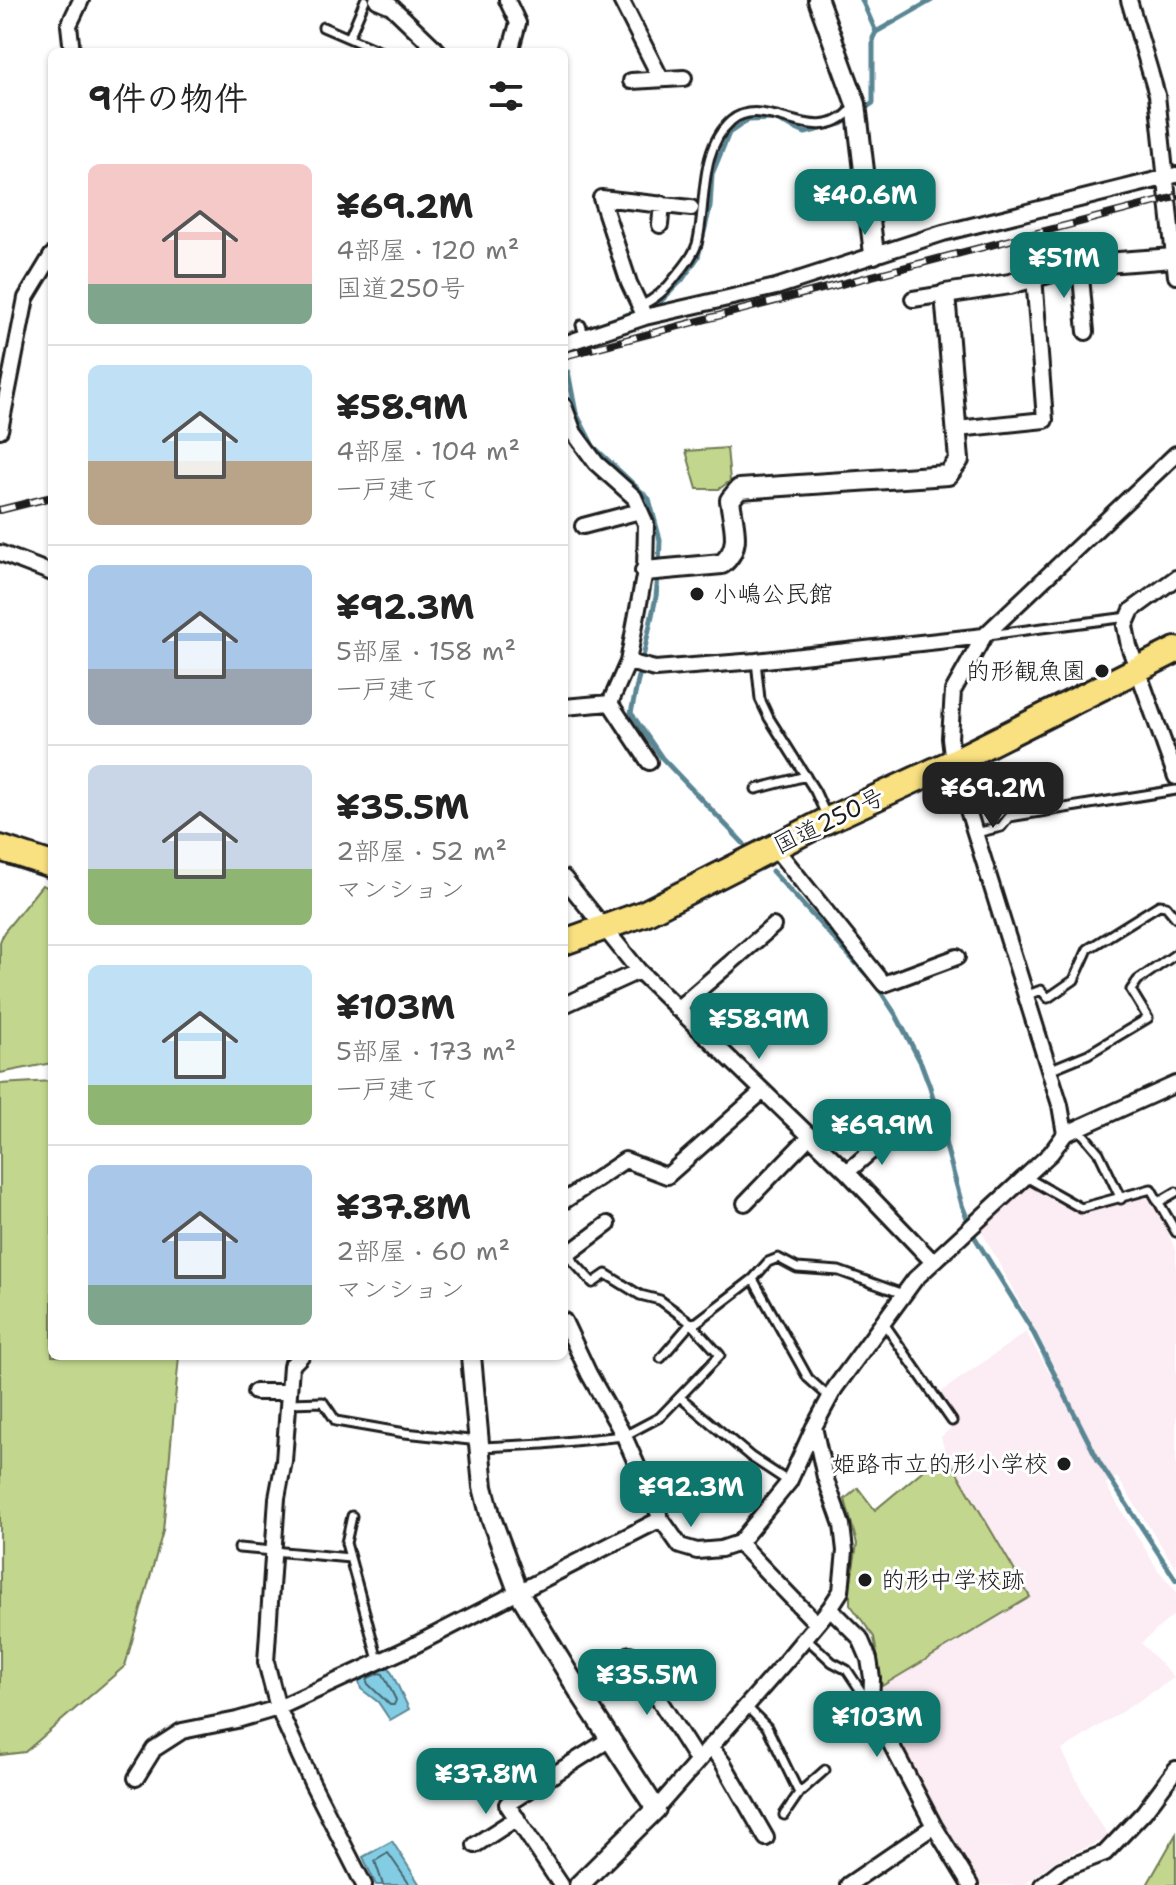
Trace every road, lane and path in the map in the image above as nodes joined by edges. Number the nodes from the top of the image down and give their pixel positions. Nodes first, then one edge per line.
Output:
1 (81, 0) edge
2 (365, 0) edge
3 (377, 0) edge
4 (507, 0) edge
5 (621, 0) edge
6 (818, 0) edge
7 (1129, 0) edge
8 (323, 27) dead end
9 (349, 38) junction
10 (72, 48) edge
11 (372, 48) edge
12 (435, 48) edge
13 (511, 48) edge
14 (684, 78) dead end
15 (661, 79) junction
16 (631, 81) dead end
17 (858, 112) junction
18 (1171, 176) edge
19 (662, 204) junction
20 (691, 208) dead end
21 (660, 225) dead end
22 (874, 254) junction
23 (48, 262) edge
24 (1080, 265) junction
25 (1175, 267) edge
26 (1034, 276) junction
27 (945, 294) junction
28 (913, 299) dead end
29 (642, 310) junction
30 (1086, 332) dead end
31 (568, 342) edge
32 (568, 417) edge
33 (957, 429) junction
34 (0, 430) edge
35 (1176, 454) edge
36 (640, 511) junction
37 (583, 526) dead end
38 (0, 553) edge
39 (654, 570) junction
40 (48, 571) edge
41 (1176, 578) edge
42 (1128, 617) junction
43 (984, 636) junction
44 (1176, 650) edge
45 (756, 661) junction
46 (630, 663) junction
47 (1138, 671) junction
48 (610, 703) junction
49 (568, 707) edge
50 (649, 762) dead end
51 (953, 762) junction
52 (806, 776) junction
53 (1176, 777) edge
54 (756, 789) dead end
55 (1176, 790) edge
56 (828, 820) junction
57 (974, 834) junction
58 (0, 848) edge
59 (775, 848) junction
60 (48, 864) edge
61 (568, 883) edge
62 (1173, 908) edge
63 (1176, 918) edge
64 (773, 926) dead end
65 (605, 928) junction
66 (568, 941) edge
67 (1176, 954) edge
68 (957, 957) dead end
69 (639, 971) junction
70 (1025, 996) junction
71 (568, 1003) edge
72 (677, 1009) junction
73 (1049, 1070) junction
74 (1176, 1084) edge
75 (763, 1091) junction
76 (1071, 1131) junction
77 (892, 1133) dead end
78 (809, 1137) junction
79 (847, 1172) junction
80 (1026, 1177) junction
81 (1176, 1192) edge
82 (568, 1198) edge
83 (1121, 1199) junction
84 (1159, 1202) junction
85 (745, 1203) dead end
86 (608, 1224) dead end
87 (1176, 1232) edge
88 (568, 1254) edge
89 (568, 1258) edge
90 (933, 1262) junction
91 (753, 1279) junction
92 (903, 1294) junction
93 (883, 1322) junction
94 (691, 1323) junction
95 (568, 1329) edge
96 (661, 1358) dead end
97 (297, 1360) edge
98 (471, 1360) edge
99 (255, 1392) dead end
100 (289, 1397) junction
101 (830, 1397) junction
102 (681, 1398) junction
103 (952, 1421) dead end
104 (814, 1427) junction
105 (624, 1436) junction
106 (480, 1444) junction
107 (789, 1482) junction
108 (352, 1516) dead end
109 (661, 1519) junction
110 (739, 1543) junction
111 (239, 1548) dead end
112 (274, 1549) junction
113 (350, 1558) junction
114 (518, 1591) junction
115 (830, 1608) junction
116 (816, 1623) junction
117 (805, 1637) junction
118 (630, 1654) dead end
119 (378, 1660) junction
120 (746, 1706) junction
121 (871, 1706) junction
122 (278, 1708) junction
123 (610, 1739) junction
124 (710, 1746) junction
125 (697, 1760) junction
126 (1176, 1769) edge
127 (825, 1770) dead end
128 (136, 1778) dead end
129 (799, 1793) junction
130 (656, 1809) junction
131 (784, 1815) dead end
132 (517, 1818) junction
133 (934, 1826) junction
134 (766, 1838) dead end
135 (475, 1845) dead end
136 (364, 1885) edge
137 (561, 1885) edge
138 (579, 1885) edge
139 (848, 1885) edge
140 (970, 1885) edge
141 (1042, 1885) edge

1 - 10 street
2 - 9 lane
3 - 12 street
4 - 13 street
5 - 15 street
6 - 17 street
7 - 18 street
8 - 9 lane
9 - 11 lane
14 - 15 street
15 - 16 street
17 - 22 street
17 - 29 lane
18 - 22 street
18 - 25 street
19 - 20 street
19 - 21 street
19 - 29 street
22 - 29 street
23 - 34 street
24 - 25 street
24 - 26 street
24 - 30 street
26 - 27 street
26 - 33 street
27 - 28 street
27 - 33 street
29 - 31 street
32 - 36 street
33 - 39 street
35 - 43 street
36 - 37 street
36 - 39 street
38 - 40 street
39 - 46 street
41 - 42 street
42 - 43 lane
42 - 47 street
43 - 45 street
43 - 51 street
44 - 47 highway, 国道250号
45 - 46 street
45 - 52 lane
46 - 48 street
47 - 51 highway, 国道250号
47 - 53 street
48 - 49 street
48 - 50 street
51 - 56 highway, 国道250号
51 - 57 street
52 - 54 lane
52 - 56 lane
55 - 57 lane
56 - 59 highway, 国道250号
57 - 70 street
58 - 60 highway
59 - 65 highway, 国道250号
59 - 68 street
61 - 65 street
62 - 63 lane
62 - 70 lane
64 - 72 street
65 - 66 highway, 国道250号
65 - 69 street
67 - 73 lane
69 - 71 street
69 - 72 street
70 - 73 street
72 - 75 street
73 - 76 street
74 - 76 street
75 - 78 street
75 - 82 street
76 - 80 street
76 - 83 lane
77 - 79 street
78 - 79 street
78 - 85 street
79 - 90 street
80 - 83 lane
80 - 90 street
81 - 84 lane
83 - 84 lane
84 - 87 lane
86 - 88 street
89 - 94 lane
90 - 92 street
91 - 92 lane
91 - 94 lane
91 - 101 lane
92 - 93 street
93 - 101 street
93 - 103 lane
94 - 96 lane
94 - 102 lane
95 - 105 street
97 - 100 street
98 - 106 street
99 - 100 street
100 - 106 lane
100 - 112 street
101 - 104 street
102 - 105 lane
102 - 107 lane
104 - 107 street
104 - 115 street
105 - 106 lane
105 - 109 street
106 - 114 street
107 - 110 street
108 - 113 lane
109 - 110 street
109 - 114 street
110 - 116 street
111 - 112 lane
112 - 113 lane
112 - 122 street
113 - 119 lane
114 - 119 street
114 - 123 street
115 - 116 street
115 - 121 street
116 - 117 street
117 - 120 street
117 - 121 lane
118 - 125 street
119 - 122 street
120 - 124 street
120 - 129 lane
121 - 133 street
122 - 128 street
122 - 136 street
123 - 130 street
123 - 132 street
124 - 125 street
124 - 134 street
125 - 130 street
126 - 141 street
127 - 129 lane
129 - 131 lane
130 - 138 street
132 - 135 street
132 - 137 street
133 - 139 street
133 - 140 street

